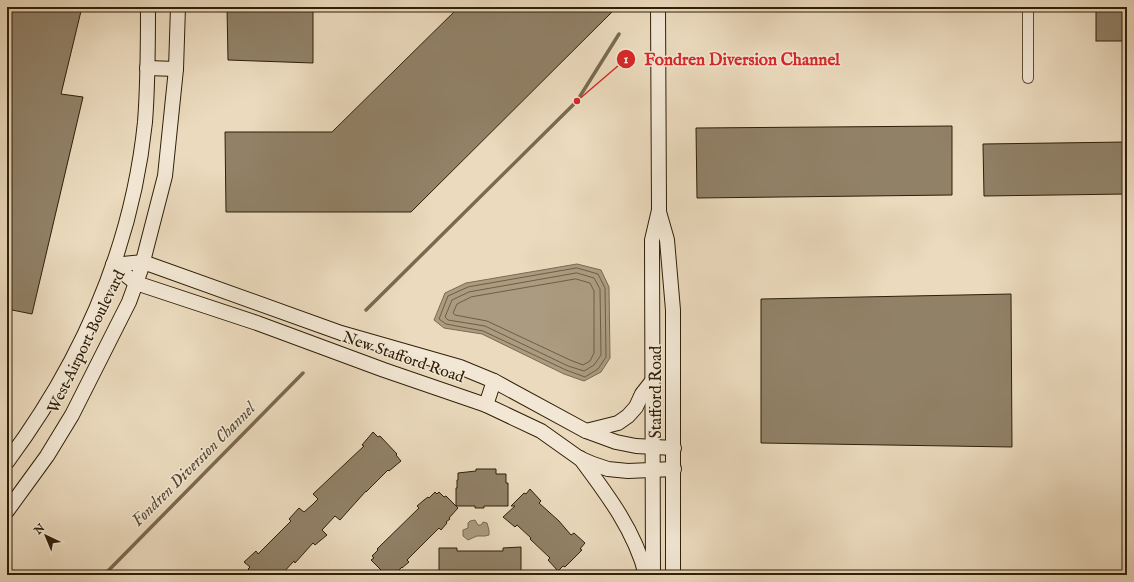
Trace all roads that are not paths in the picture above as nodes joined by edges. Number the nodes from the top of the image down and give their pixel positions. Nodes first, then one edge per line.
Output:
1 (148, 7) edge
2 (178, 7) edge
3 (658, 7) edge
4 (1028, 7) edge
5 (147, 68) junction
6 (176, 69) junction
7 (1028, 78) dead end
8 (659, 210) junction
9 (143, 262) junction
10 (113, 265) junction
11 (136, 283) junction
12 (653, 380) junction
13 (494, 381) junction
14 (486, 405) junction
15 (586, 430) junction
16 (653, 447) junction
17 (674, 448) junction
18 (579, 458) junction
19 (7, 462) edge
20 (674, 469) junction
21 (653, 470) junction
22 (7, 511) edge
23 (646, 575) edge
24 (653, 575) edge
25 (673, 575) edge

1 - 5 main road, West Airport Boulevard
2 - 6 main road, West Airport Boulevard
3 - 8 main road, Stafford Road
4 - 7 street
5 - 6 main road
5 - 10 main road, West Airport Boulevard
6 - 9 main road, West Airport Boulevard
8 - 12 main road, Stafford Road
8 - 17 main road, Stafford Road
9 - 10 main road
9 - 11 main road, West Airport Boulevard
9 - 13 main road, New Stafford Road
10 - 11 main road, New Stafford Road
10 - 19 main road, West Airport Boulevard
11 - 14 main road, New Stafford Road
11 - 22 main road, West Airport Boulevard
12 - 15 main road
12 - 16 main road, Stafford Road
13 - 14 main road
13 - 15 main road, New Stafford Road
14 - 18 main road, New Stafford Road
15 - 16 main road, New Stafford Road
16 - 17 main road, New Stafford Road
16 - 21 main road, Stafford Road
17 - 20 main road, Stafford Road
18 - 21 main road, New Stafford Road
18 - 23 main road
20 - 21 main road, New Stafford Road
20 - 25 main road, Stafford Road
21 - 24 main road

